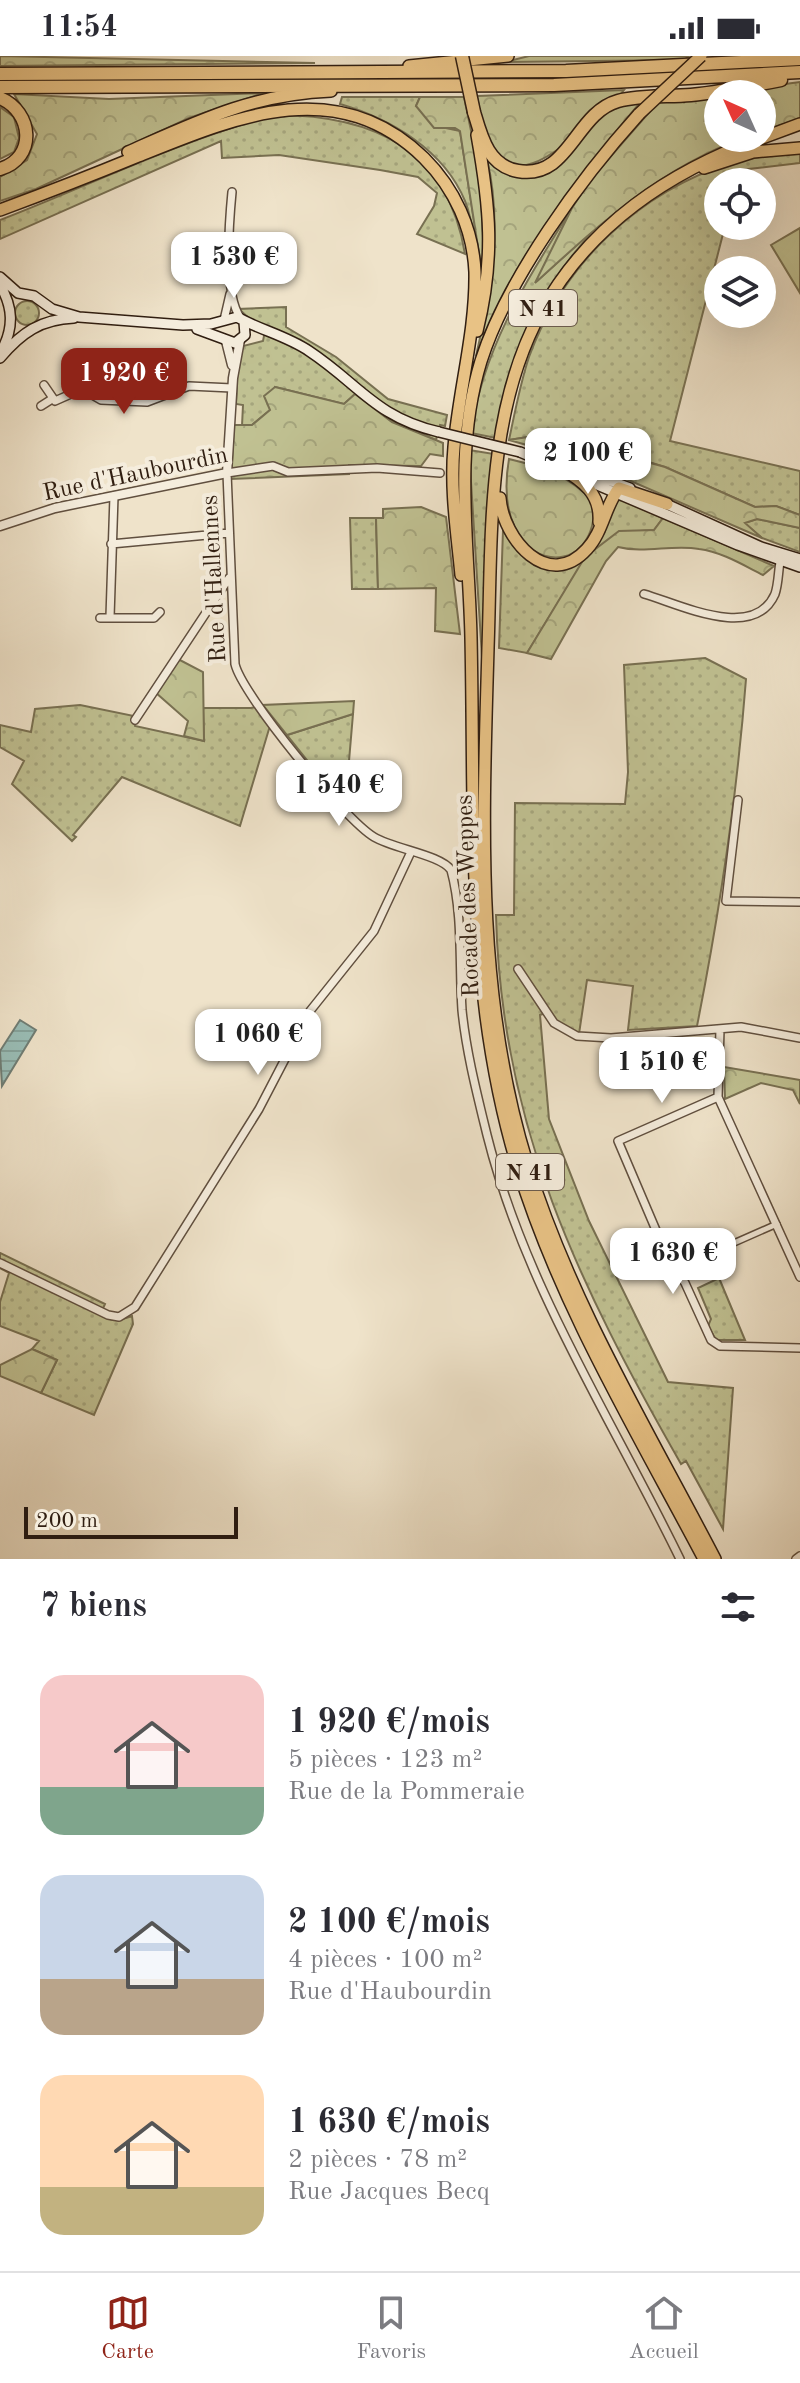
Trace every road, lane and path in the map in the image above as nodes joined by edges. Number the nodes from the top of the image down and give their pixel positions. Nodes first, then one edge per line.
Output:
1 (462, 56) edge
2 (508, 56) edge
3 (701, 56) edge
4 (800, 59) edge
5 (383, 70) junction
6 (0, 74) edge
7 (800, 75) edge
8 (461, 84) junction
9 (0, 87) edge
10 (0, 98) edge
11 (474, 112) junction
12 (800, 124) edge
13 (776, 133) edge
14 (800, 148) edge
15 (725, 152) edge
16 (2, 168) edge
17 (232, 192) dead end
18 (30, 199) junction
19 (633, 205) junction
20 (0, 210) edge
21 (231, 275) junction
22 (0, 277) edge
23 (0, 285) edge
24 (26, 295) junction
25 (42, 303) junction
26 (9, 309) junction
27 (87, 318) junction
28 (223, 320) junction
29 (242, 320) junction
30 (11, 321) junction
31 (42, 324) junction
32 (183, 325) junction
33 (28, 331) junction
34 (276, 336) junction
35 (242, 338) junction
36 (224, 339) junction
37 (0, 355) edge
38 (233, 378) junction
39 (463, 382) junction
40 (44, 385) dead end
41 (232, 388) junction
42 (52, 399) junction
43 (41, 406) dead end
44 (502, 438) junction
45 (520, 452) junction
46 (561, 468) junction
47 (227, 473) junction
48 (440, 473) dead end
49 (616, 490) junction
50 (114, 496) junction
51 (669, 508) junction
52 (0, 526) edge
53 (229, 533) junction
54 (597, 534) junction
55 (111, 544) junction
56 (781, 557) junction
57 (800, 559) edge
58 (800, 567) edge
59 (229, 578) junction
60 (644, 594) dead end
61 (160, 612) dead end
62 (110, 617) junction
63 (100, 618) dead end
64 (472, 687) junction
65 (135, 720) dead end
66 (738, 800) dead end
67 (410, 854) junction
68 (800, 902) edge
69 (518, 969) dead end
70 (720, 1029) junction
71 (800, 1038) edge
72 (718, 1097) junction
73 (777, 1224) junction
74 (0, 1263) edge
75 (675, 1269) junction
76 (800, 1277) edge
77 (800, 1348) edge
78 (680, 1559) edge
79 (702, 1559) edge
80 (715, 1559) edge

1 - 11 highway, bridge
2 - 5 highway
3 - 64 highway, N 41, bridge
4 - 5 highway
5 - 6 highway
7 - 8 highway
7 - 11 highway
8 - 9 highway
8 - 18 highway
10 - 16 highway
11 - 39 highway
12 - 13 highway
14 - 19 highway
15 - 19 highway
17 - 21 street
18 - 20 highway
18 - 39 highway
19 - 44 highway, N 41
21 - 28 street
21 - 29 street
22 - 24 main road
23 - 26 main road
24 - 25 main road
24 - 26 main road
25 - 27 main road
25 - 31 main road
26 - 30 main road
27 - 31 main road
27 - 32 main road
28 - 29 main road
28 - 32 main road
28 - 36 main road
29 - 34 main road
29 - 35 main road
30 - 33 main road
30 - 37 main road
31 - 33 main road
32 - 36 main road
33 - 37 main road
34 - 35 main road
34 - 45 main road, bridge
35 - 36 main road
35 - 38 street
36 - 38 street
38 - 41 street
39 - 64 highway
40 - 42 street
41 - 42 street
41 - 47 street
42 - 43 street
44 - 54 highway
44 - 80 highway, Rocade des Weppes / N 41
45 - 46 main road
45 - 51 main road
46 - 49 main road
46 - 54 highway
47 - 48 street, Rue d'Haubourdin
47 - 50 street, Rue d'Haubourdin
47 - 53 street, Rue d'Hallennes
49 - 51 highway
49 - 54 highway
50 - 52 street, Rue d'Haubourdin
50 - 55 street
51 - 56 main road
53 - 55 street
53 - 59 street, Rue d'Hallennes
55 - 62 street
56 - 57 main road
56 - 58 main road
56 - 60 street
59 - 65 street
59 - 67 street, Rue d'Hallennes
61 - 62 street
62 - 63 street
64 - 79 highway, Rocade des Weppes / N 41
66 - 68 street
67 - 74 street
67 - 78 street, Rue d'Hallennes
69 - 70 street
70 - 71 street
70 - 72 street
72 - 73 street
72 - 75 street
73 - 75 street
73 - 76 street
75 - 77 street

